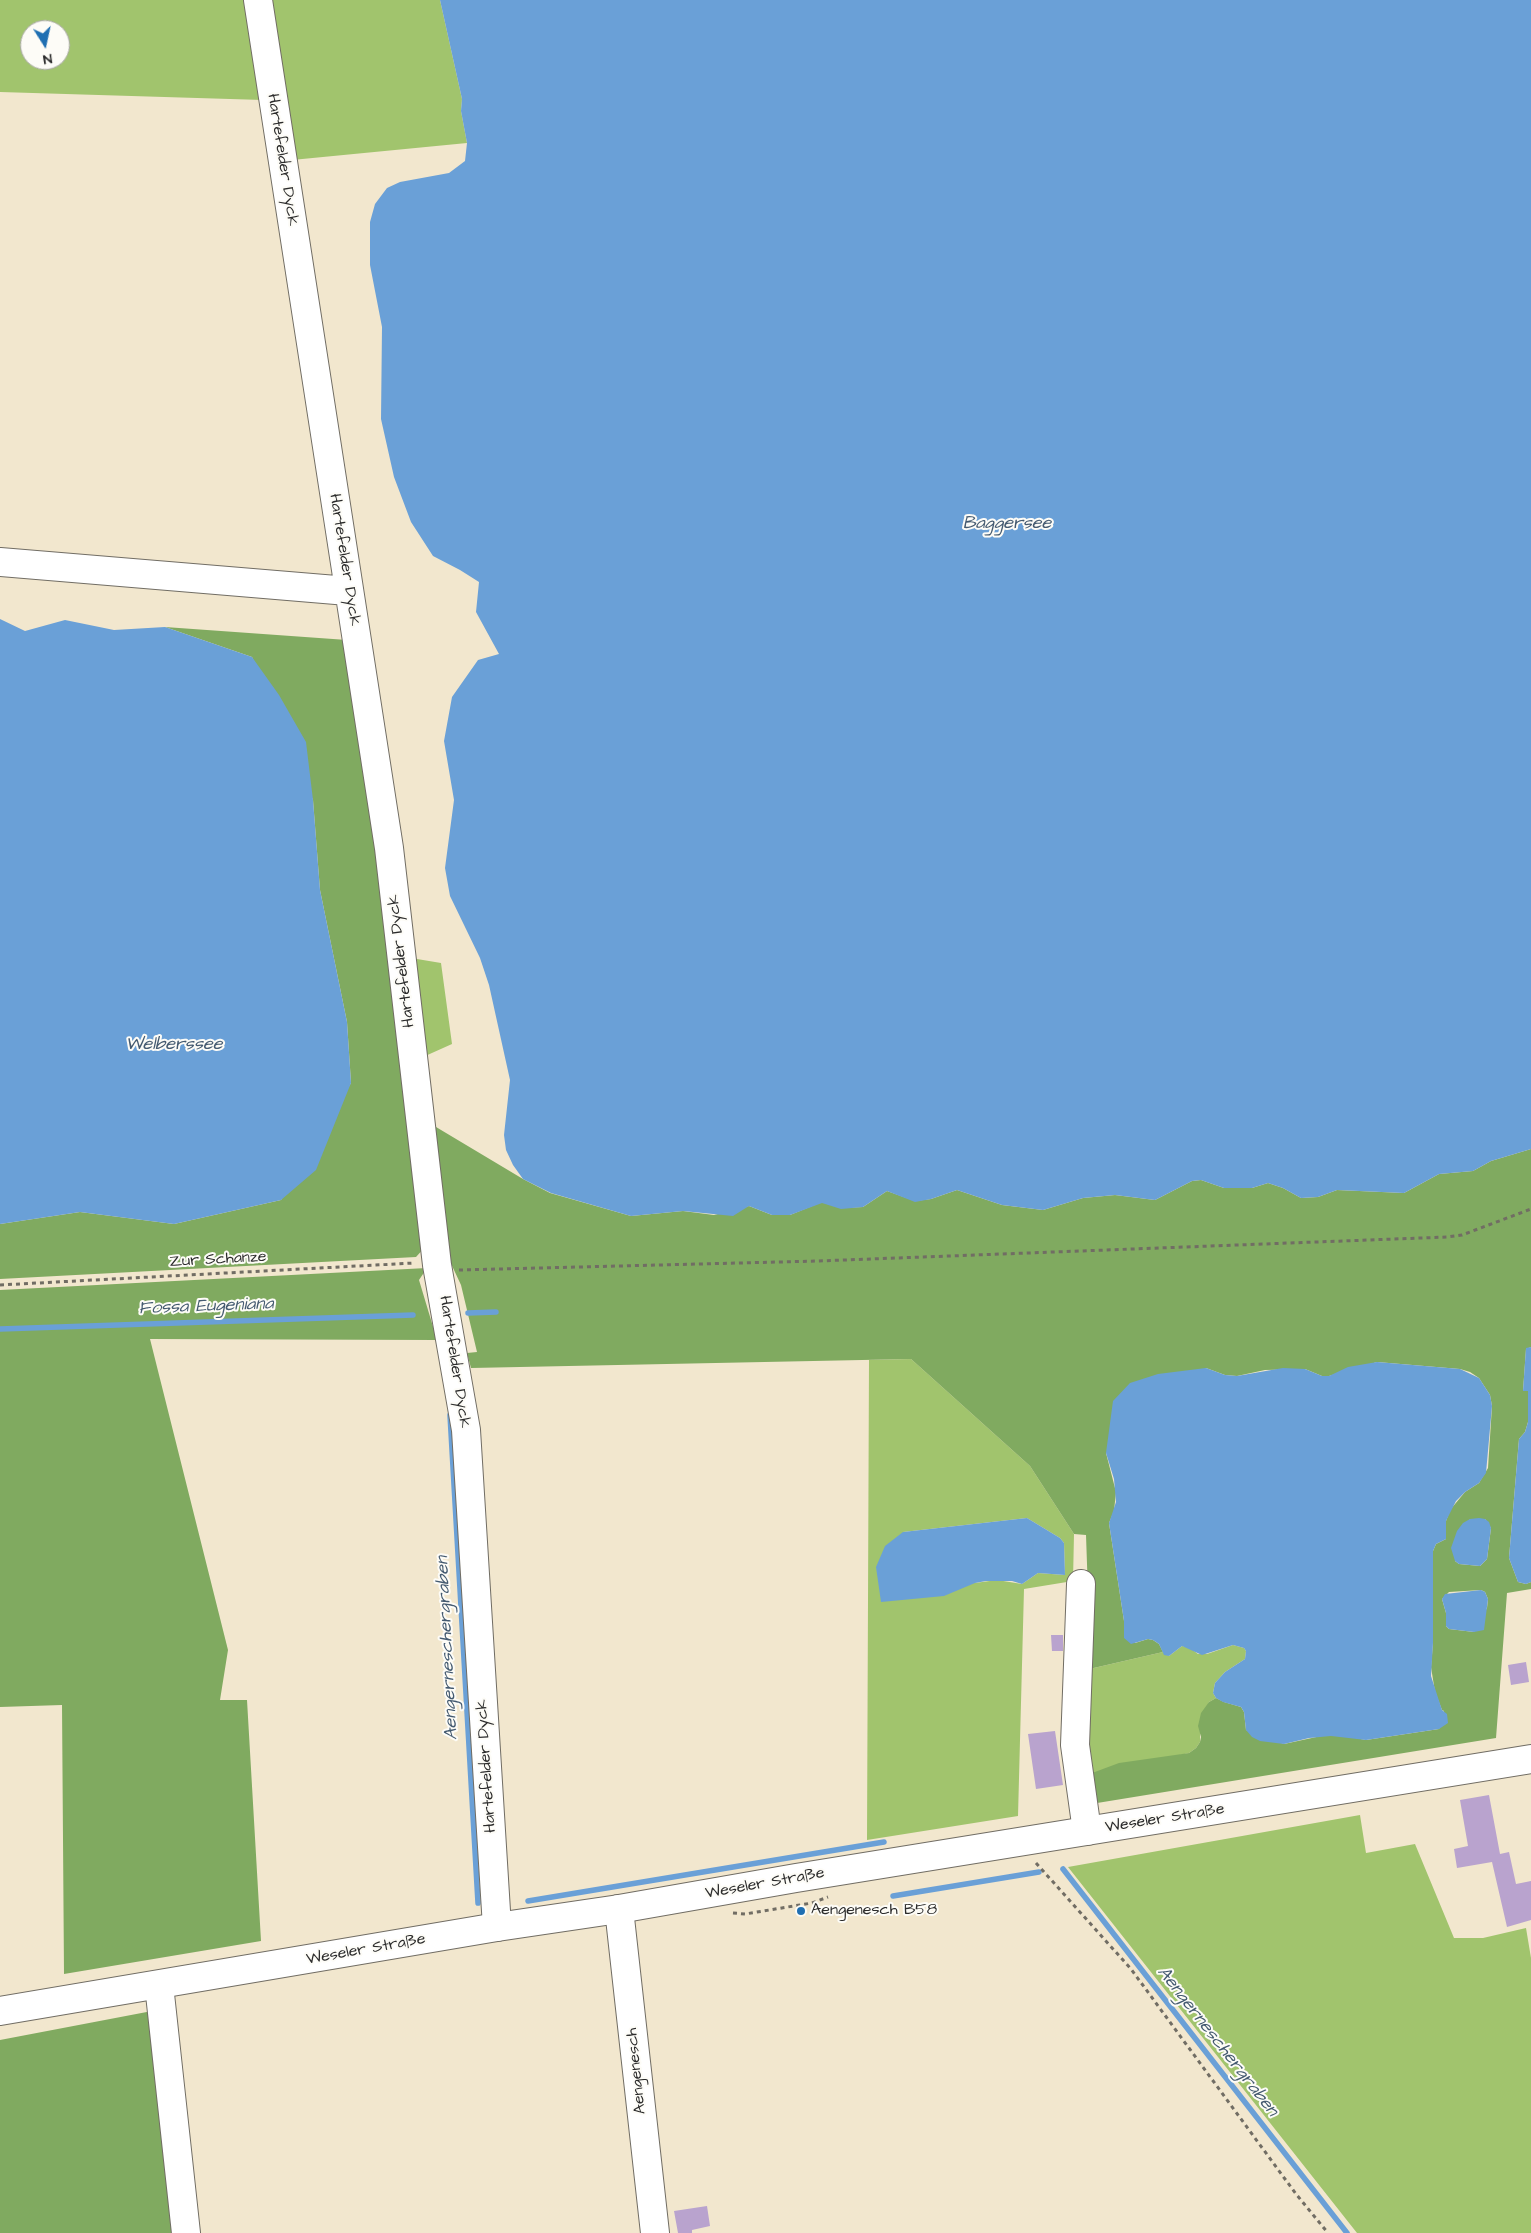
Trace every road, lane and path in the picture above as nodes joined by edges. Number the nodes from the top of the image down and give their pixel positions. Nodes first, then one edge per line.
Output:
1 (258, 0) edge
2 (0, 562) edge
3 (348, 591) junction
4 (1531, 1209) edge
5 (438, 1265) junction
6 (0, 1285) edge
7 (1081, 1584) dead end
8 (1531, 1759) edge
9 (1087, 1831) junction
10 (1019, 1842) junction
11 (619, 1909) junction
12 (497, 1927) junction
13 (159, 1985) junction
14 (0, 2011) edge
15 (186, 2233) edge
16 (656, 2233) edge
17 (1328, 2233) edge

1 - 3 street, Hartefelder Dyck
2 - 3 street
3 - 5 street, Hartefelder Dyck
4 - 5 path, Zur Schanze
5 - 6 path, Zur Schanze
5 - 12 street, Hartefelder Dyck
7 - 9 street
8 - 9 street, Weseler Straße
9 - 10 street, Weseler Straße
10 - 11 street, Weseler Straße
10 - 17 path
11 - 12 street, Weseler Straße
11 - 16 street, Aengenesch
12 - 13 street, Weseler Straße
13 - 14 street, Weseler Straße
13 - 15 street

